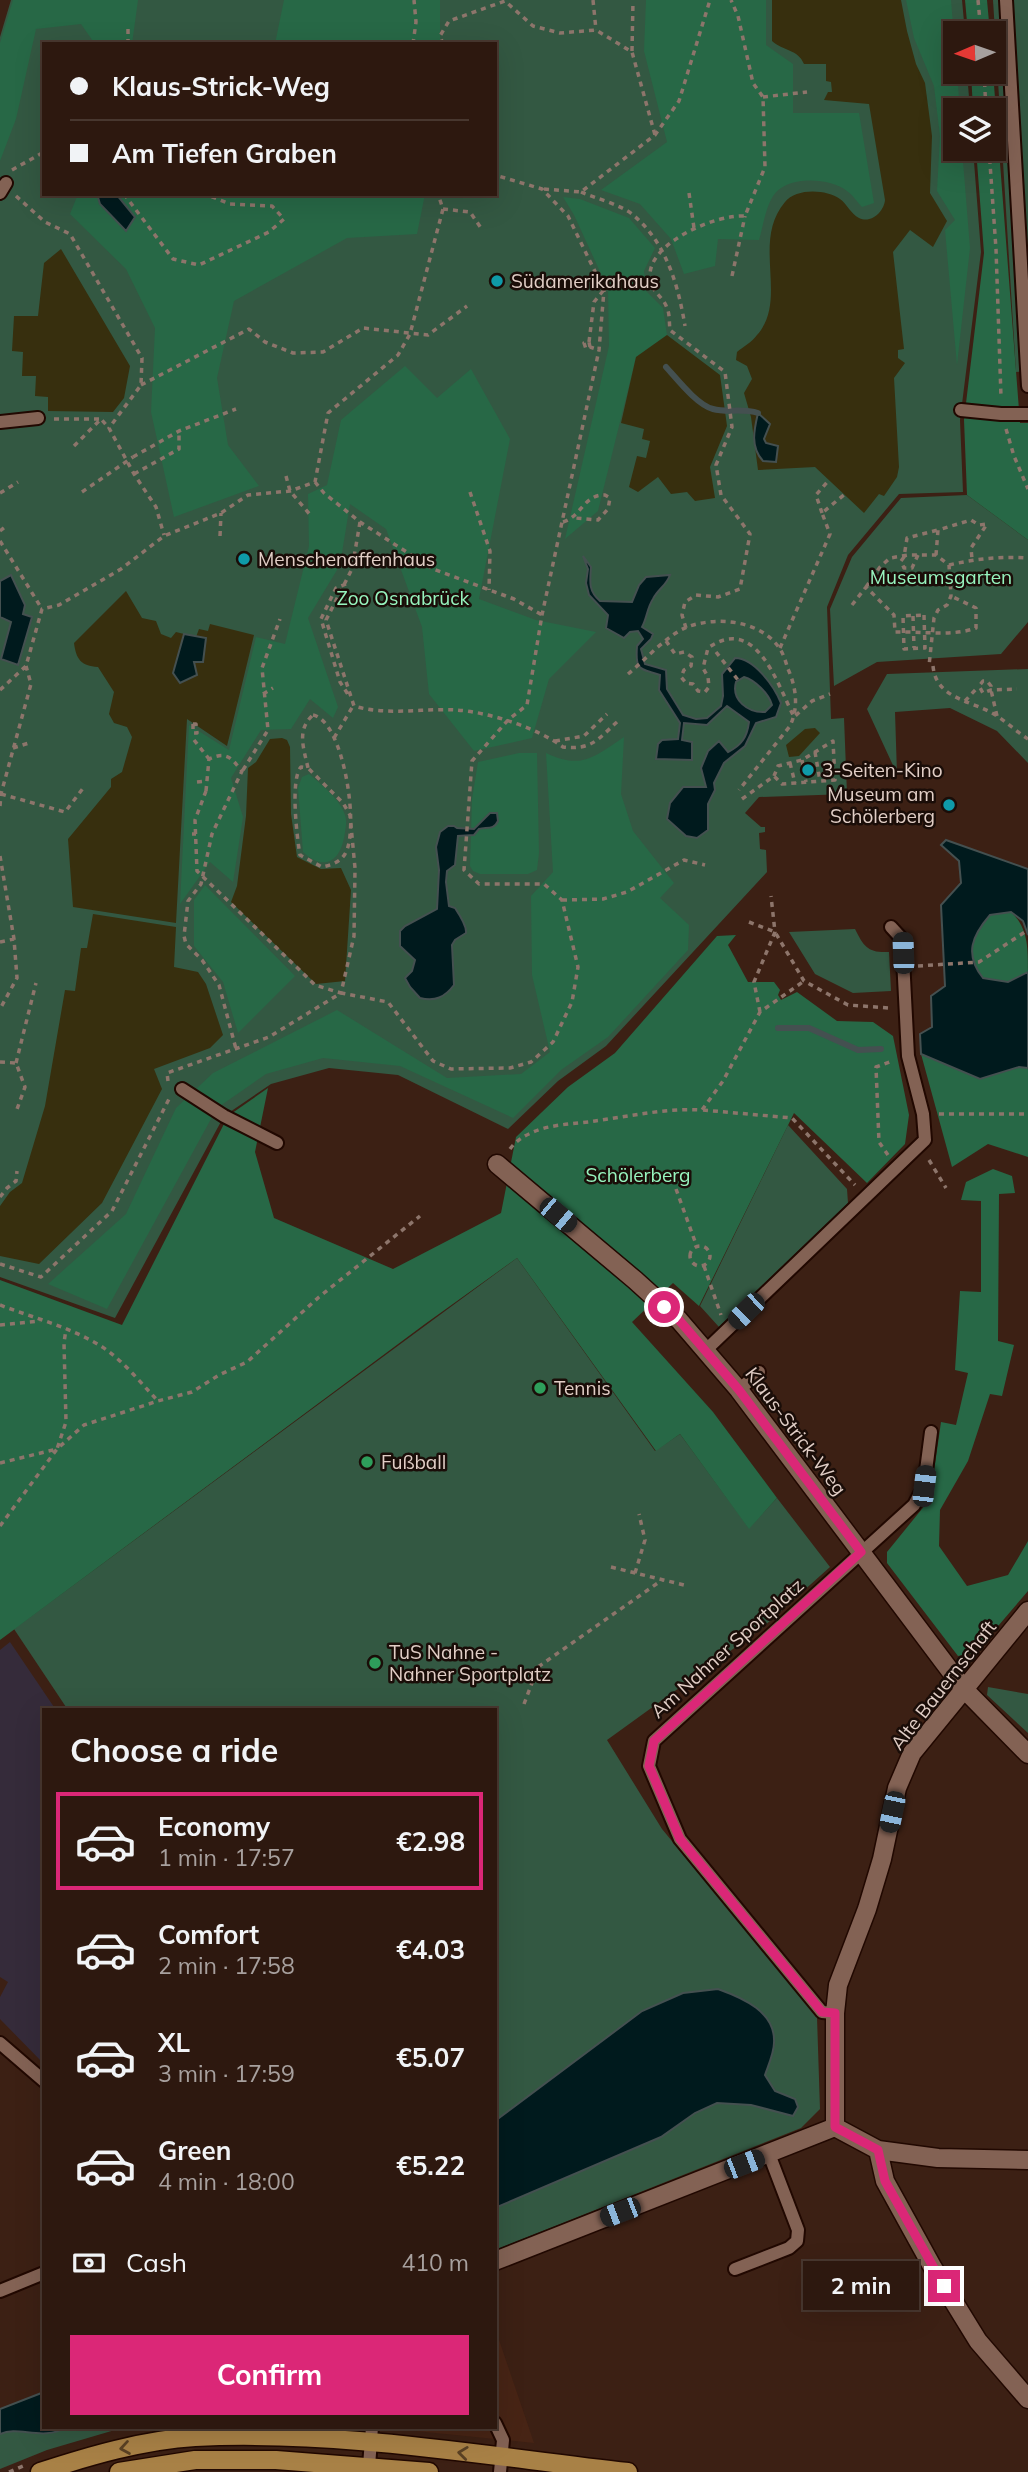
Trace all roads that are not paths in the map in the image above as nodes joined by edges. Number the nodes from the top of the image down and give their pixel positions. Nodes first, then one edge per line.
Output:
1 (1006, 0) edge
2 (1028, 386) edge
3 (961, 410) dead end
4 (1028, 414) edge
5 (38, 418) road end
6 (0, 422) edge
7 (891, 927) dead end
8 (182, 1089) dead end
9 (277, 1143) dead end
10 (497, 1164) dead end
11 (706, 1350) junction
12 (759, 1372) dead end
13 (739, 1390) junction
14 (931, 1432) dead end
15 (861, 1552) junction
16 (1028, 1611) edge
17 (964, 1689) junction
18 (1028, 1754) edge
19 (835, 2013) junction
20 (0, 2043) edge
21 (42, 2079) edge
22 (835, 2127) junction
23 (878, 2150) junction
24 (769, 2154) junction
25 (1028, 2160) edge
26 (497, 2260) edge
27 (734, 2269) dead end
28 (42, 2274) edge
29 (0, 2291) edge
30 (1028, 2399) edge
31 (497, 2427) edge
32 (223, 2432) edge
33 (372, 2435) edge
34 (501, 2465) edge
35 (369, 2466) junction
36 (40, 2472) edge
37 (119, 2472) edge
38 (429, 2472) edge
39 (628, 2472) edge

1 - 2 lane
3 - 4 lane
5 - 6 lane
7 - 11 lane
8 - 9 lane
10 - 11 street, Klaus-Strick-Weg
11 - 13 street, Klaus-Strick-Weg
12 - 13 lane
13 - 15 street, Klaus-Strick-Weg
14 - 15 lane, Am Nahner Sportplatz
15 - 17 street, Klaus-Strick-Weg
15 - 19 lane, Am Nahner Sportplatz
16 - 17 street, Alte Bauernschaft
17 - 18 street, Klaus-Strick-Weg
17 - 19 street, Alte Bauernschaft
19 - 22 street, Alte Bauernschaft
20 - 21 lane
22 - 23 street
22 - 24 street
23 - 25 street
23 - 30 street
24 - 26 street
24 - 27 lane
28 - 29 lane
31 - 34 lane
32 - 33 main road
32 -> 36 main road
34 -> 33 main road
33 - 35 lane
34 - 39 main road
35 - 37 main road
35 - 38 main road

